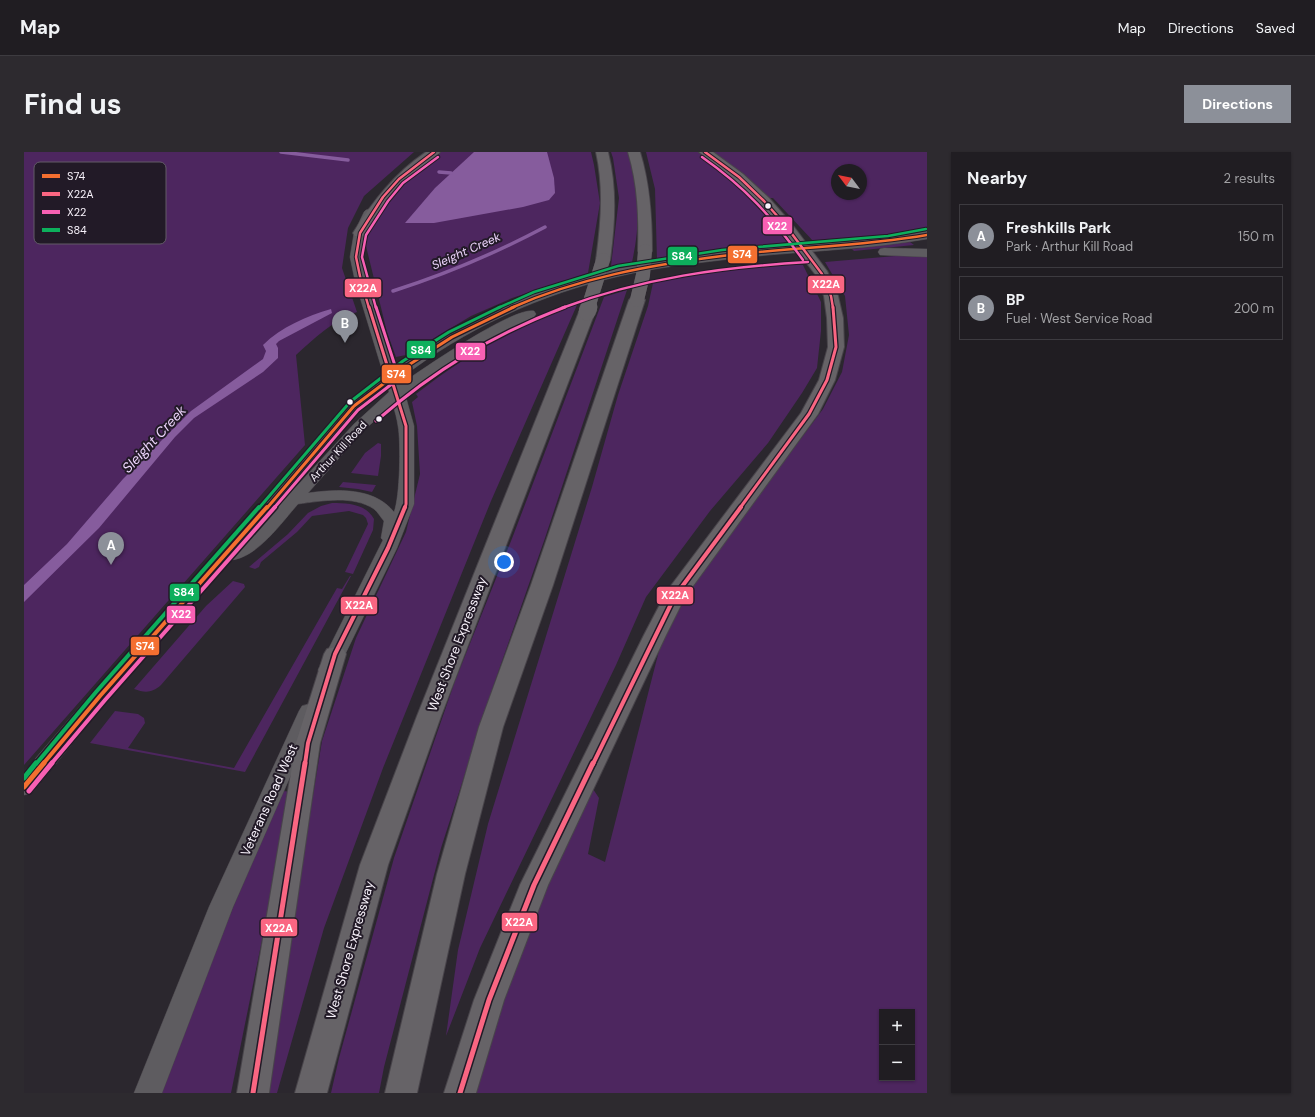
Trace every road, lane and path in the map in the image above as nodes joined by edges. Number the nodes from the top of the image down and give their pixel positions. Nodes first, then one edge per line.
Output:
1 (427, 152) edge
2 (434, 152) edge
3 (602, 152) edge
4 (634, 152) edge
5 (705, 152) edge
6 (360, 233) junction
7 (927, 235) edge
8 (927, 246) edge
9 (805, 252) junction
10 (881, 252) junction
11 (927, 253) edge
12 (395, 385) junction
13 (293, 500) junction
14 (388, 548) junction
15 (220, 561) junction
16 (335, 654) junction
17 (24, 787) edge
18 (148, 1093) edge
19 (253, 1093) edge
20 (311, 1093) edge
21 (402, 1093) edge
22 (460, 1093) edge

1 - 6 street, Veterans Road West
2 - 6 highway
3 - 20 highway, West Shore Expressway, bridge
4 - 21 highway, bridge
5 - 9 highway
6 - 12 street, Veterans Road West
7 - 9 street
8 - 10 street
9 - 10 street
9 - 12 street, Arthur Kill Road
9 - 12 street, Arthur Kill Road
9 - 22 highway
10 - 11 street
12 - 13 street, Arthur Kill Road
12 - 14 street, Veterans Road West
12 - 15 street, Arthur Kill Road
13 - 14 street
13 - 15 street, Arthur Kill Road
14 - 16 street, Veterans Road West
15 - 17 street, Arthur Kill Road
16 - 18 street, Veterans Road West
16 - 19 highway

